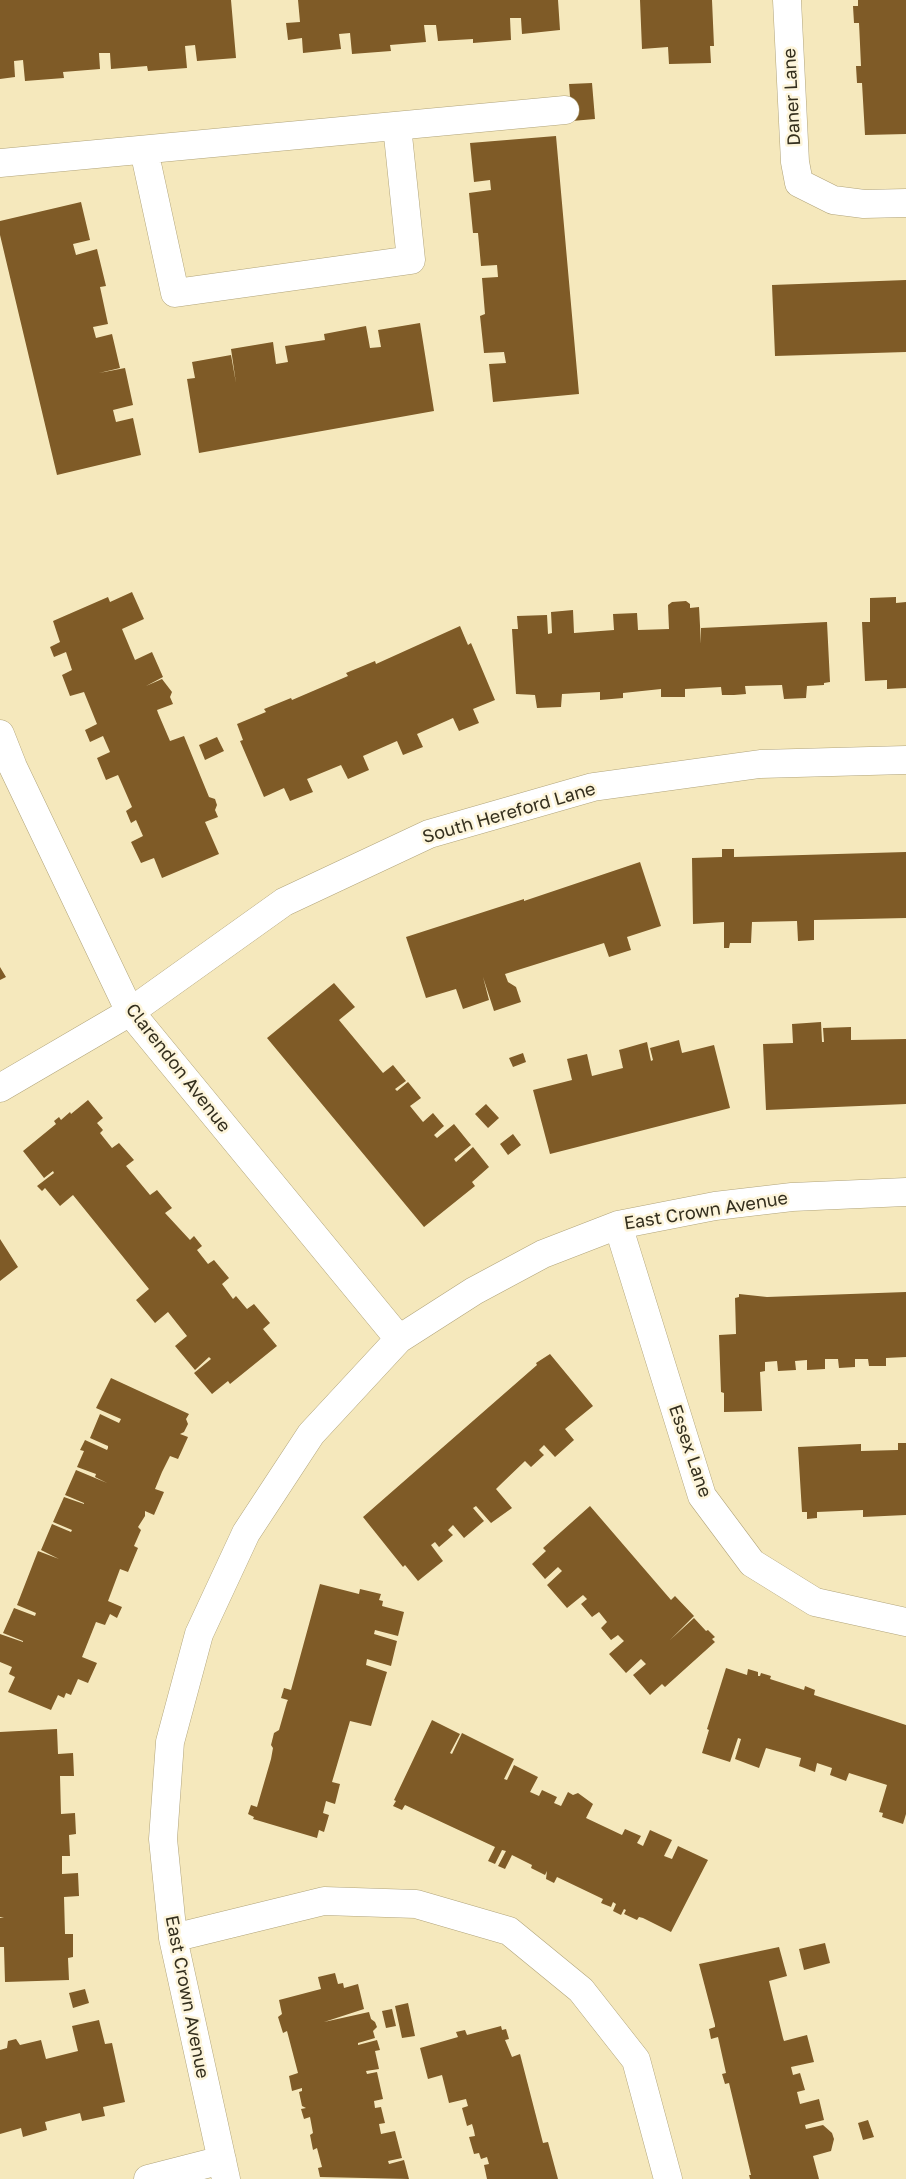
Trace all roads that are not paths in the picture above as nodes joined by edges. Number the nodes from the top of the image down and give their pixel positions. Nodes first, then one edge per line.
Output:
1 (787, 0) edge
2 (565, 110) dead end
3 (397, 126) junction
4 (144, 150) junction
5 (0, 163) edge
6 (906, 203) edge
7 (0, 734) edge
8 (906, 760) edge
9 (130, 1012) junction
10 (0, 1088) edge
11 (906, 1192) edge
12 (618, 1225) junction
13 (399, 1339) junction
14 (906, 1622) edge
15 (172, 1938) junction
16 (224, 2170) edge
17 (148, 2179) edge
18 (668, 2179) edge

1 - 6 street, Daner Lane
2 - 3 street
3 - 4 street
3 - 4 street
4 - 5 street
7 - 9 street, Clarendon Avenue
8 - 9 street, South Hereford Lane
9 - 10 street, South Hereford Lane
9 - 13 street, Clarendon Avenue
11 - 12 street, East Crown Avenue
12 - 13 street, East Crown Avenue
12 - 14 street, Essex Lane
13 - 15 street, East Crown Avenue
15 - 16 street, East Crown Avenue
15 - 18 street
16 - 17 street

